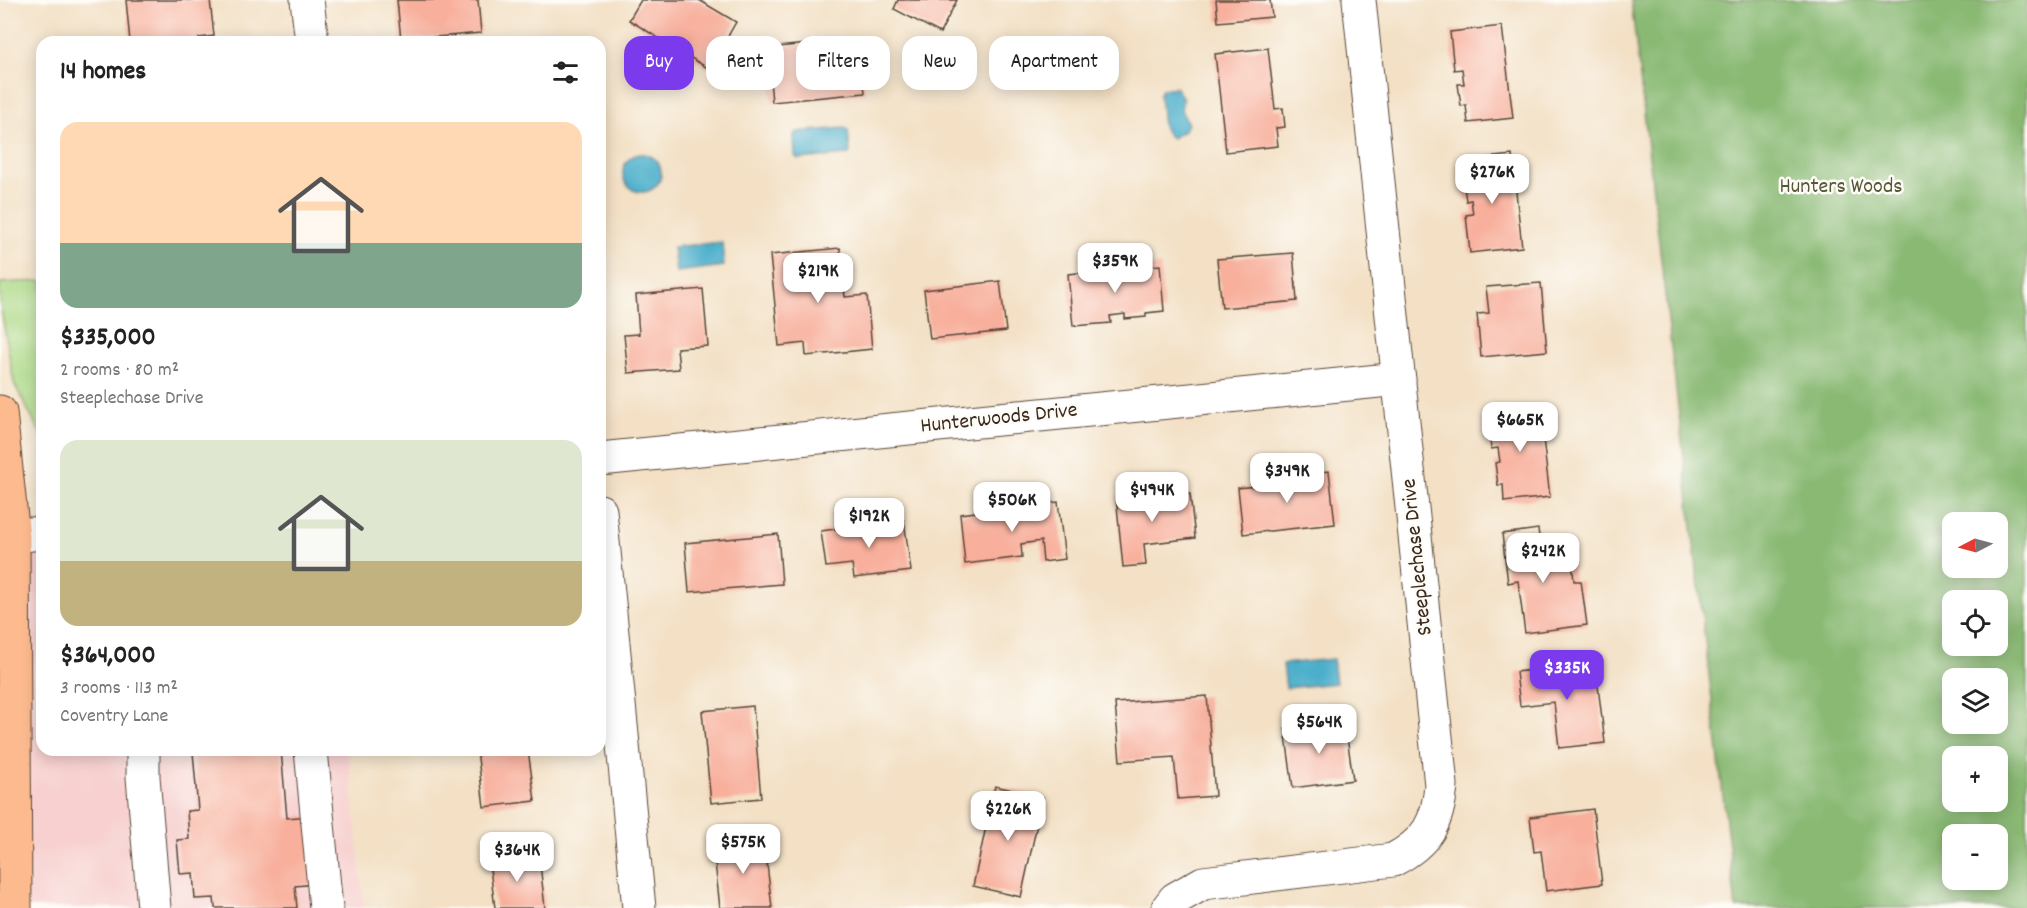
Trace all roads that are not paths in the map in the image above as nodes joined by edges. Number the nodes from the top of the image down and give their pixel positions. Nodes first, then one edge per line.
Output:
1 (307, 0) edge
2 (1359, 0) edge
3 (311, 36) edge
4 (1399, 379) junction
5 (0, 412) edge
6 (606, 458) edge
7 (18, 535) edge
8 (606, 573) edge
9 (143, 756) edge
10 (312, 756) edge
11 (15, 908) edge
12 (154, 908) edge
13 (326, 908) edge
14 (639, 908) edge
15 (1168, 908) edge

1 - 3 street
2 - 4 street, Steeplechase Drive
4 - 6 street, Hunterwoods Drive
4 - 15 street, Steeplechase Drive
5 - 7 main road
7 - 11 main road
8 - 14 street
9 - 12 street
10 - 13 street

